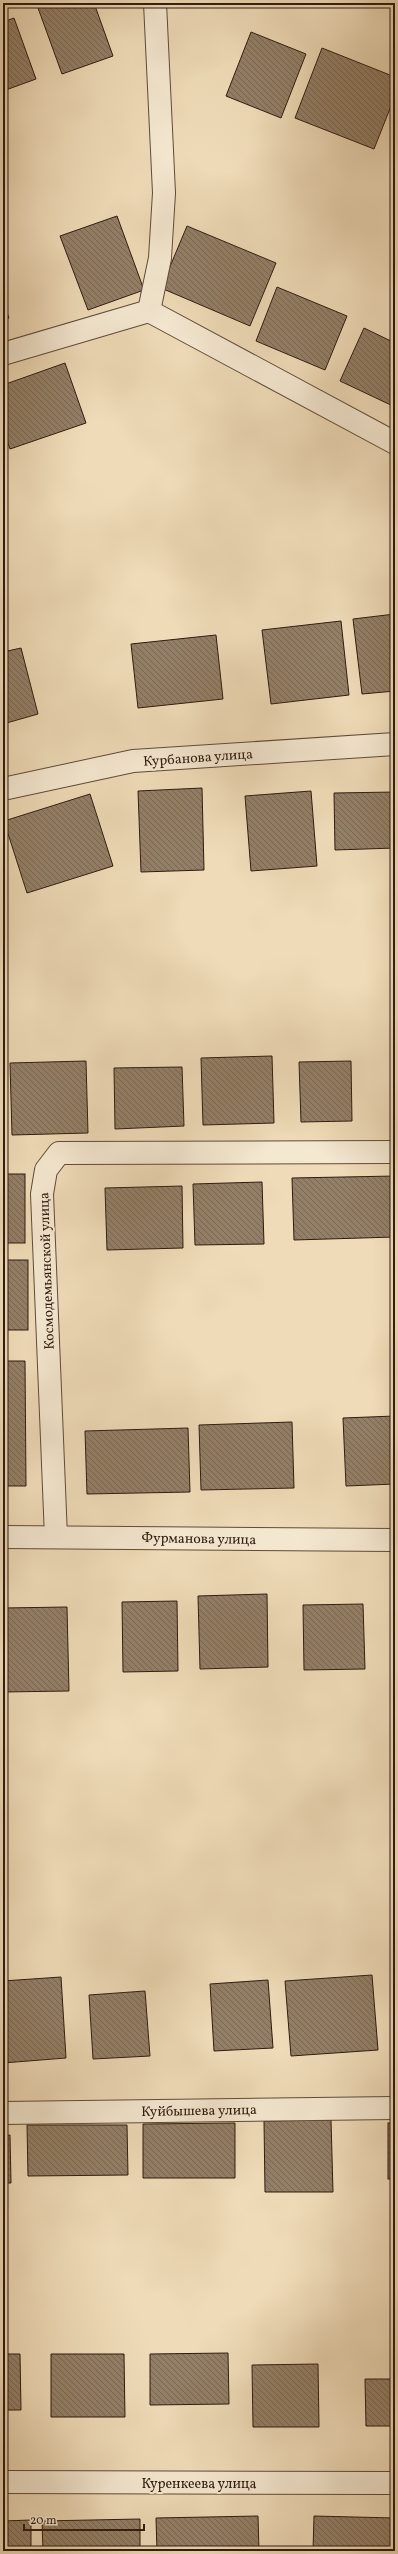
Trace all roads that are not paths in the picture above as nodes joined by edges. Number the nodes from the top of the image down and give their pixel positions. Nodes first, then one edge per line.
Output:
1 (155, 3) edge
2 (149, 311) junction
3 (3, 354) edge
4 (395, 443) edge
5 (395, 744) edge
6 (3, 789) edge
7 (395, 1152) edge
8 (3, 1537) edge
9 (56, 1537) junction
10 (395, 1540) edge
11 (395, 2108) edge
12 (3, 2113) edge
13 (3, 2482) edge
14 (395, 2483) edge

1 - 2 street
2 - 3 street
2 - 4 street
5 - 6 street, Курбанова улица
7 - 9 street, Космодемьянской улица
8 - 9 street, Фурманова улица
9 - 10 street, Фурманова улица
11 - 12 street, Куйбышева улица
13 - 14 street, Куренкеева улица

